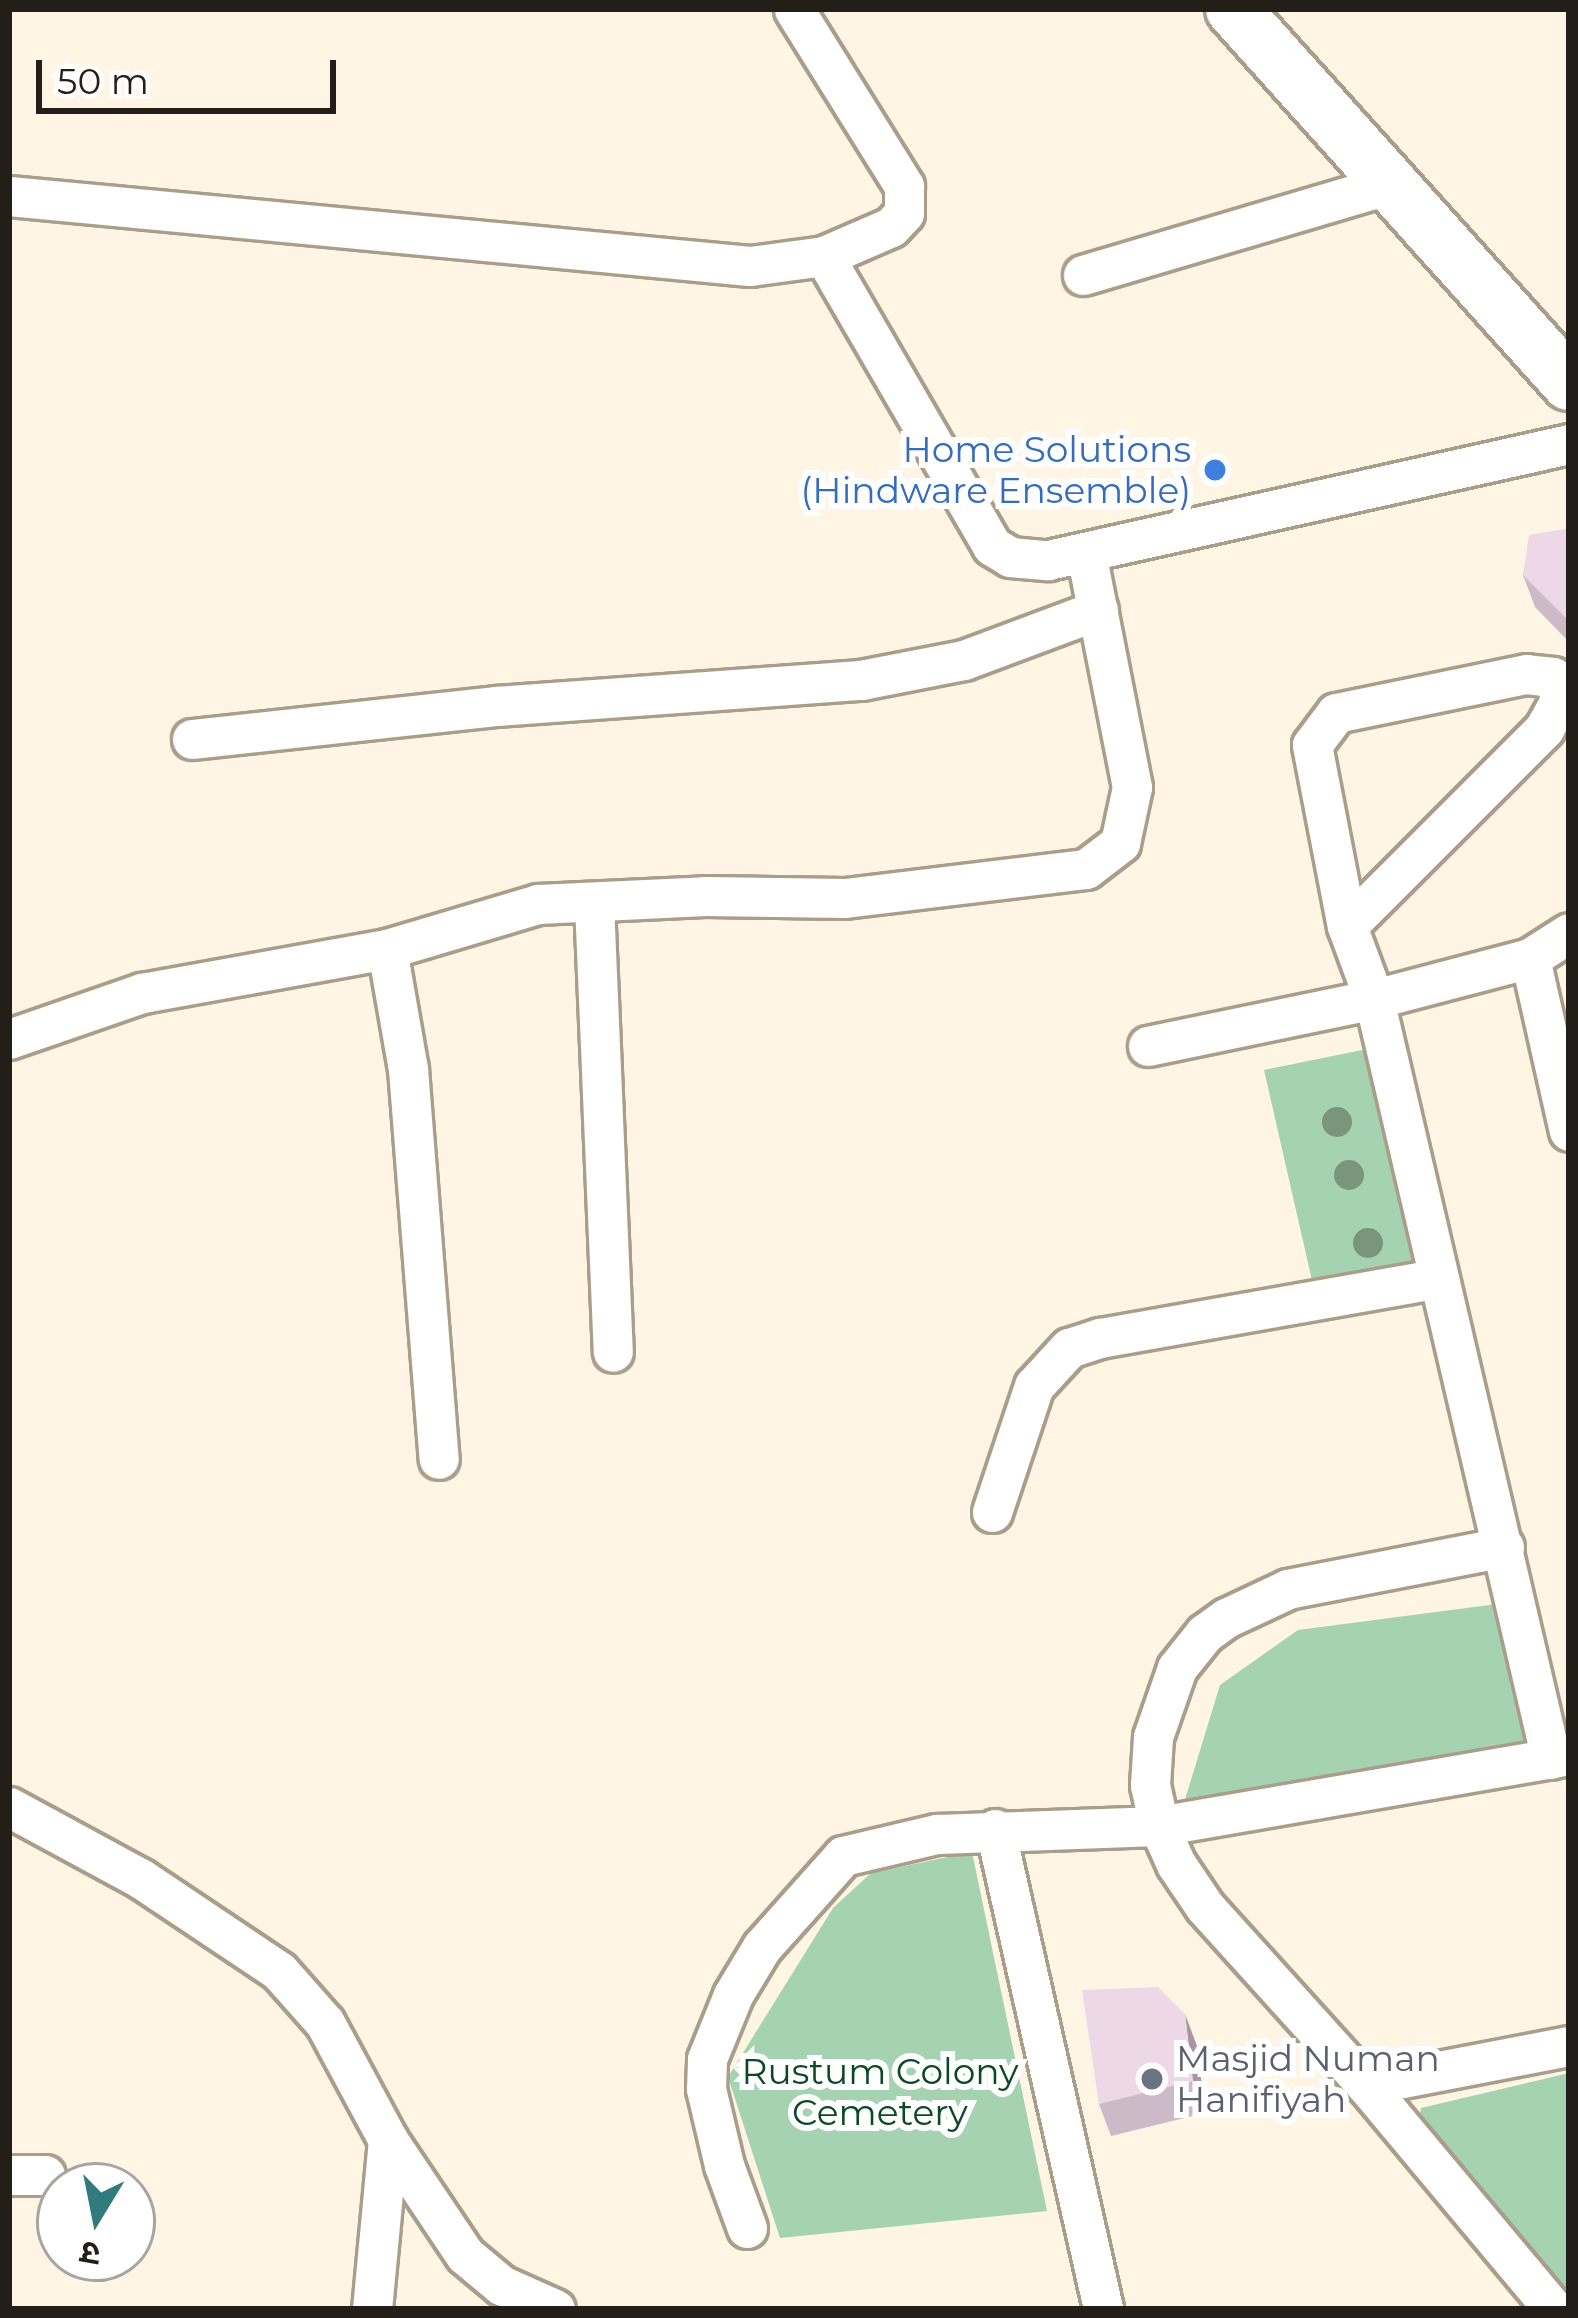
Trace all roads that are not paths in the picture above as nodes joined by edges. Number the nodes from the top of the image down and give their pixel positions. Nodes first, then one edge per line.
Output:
1 (794, 9) edge
2 (1233, 9) edge
3 (1391, 184) junction
4 (9, 196) edge
5 (824, 256) junction
6 (1083, 275) dead end
7 (1569, 383) edge
8 (1569, 444) edge
9 (1086, 552) junction
10 (1098, 610) junction
11 (192, 739) dead end
12 (594, 903) junction
13 (1347, 926) junction
14 (1569, 933) edge
15 (387, 949) junction
16 (1530, 958) junction
17 (1373, 999) junction
18 (9, 1039) edge
19 (1148, 1046) dead end
20 (1569, 1131) edge
21 (1438, 1278) junction
22 (613, 1352) dead end
23 (439, 1459) dead end
24 (992, 1512) dead end
25 (1504, 1547) junction
26 (1560, 1757) edge
27 (9, 1808) edge
28 (1159, 1826) junction
29 (995, 1829) junction
30 (1569, 2046) edge
31 (1366, 2085) junction
32 (388, 2140) junction
33 (747, 2228) dead end
34 (372, 2309) edge
35 (555, 2309) edge
36 (1103, 2309) edge
37 (1552, 2309) edge

1 - 5 street
2 - 3 main road
3 - 6 street
3 - 7 main road
4 - 5 street
5 - 9 street
8 - 9 street
9 - 10 street
10 - 11 street
10 - 12 street
12 - 15 street
12 - 22 street
13 - 13 street
13 - 17 street
14 - 16 street
15 - 18 street
15 - 23 street
16 - 17 street
16 - 20 street
17 - 19 street
17 - 21 street
21 - 24 street
21 - 25 street
25 - 26 street
25 - 28 street
26 - 28 street
27 - 32 street
28 - 29 street
28 - 31 street
29 - 33 street
29 - 36 street
30 - 31 street
31 - 37 street
32 - 34 street
32 - 35 street

